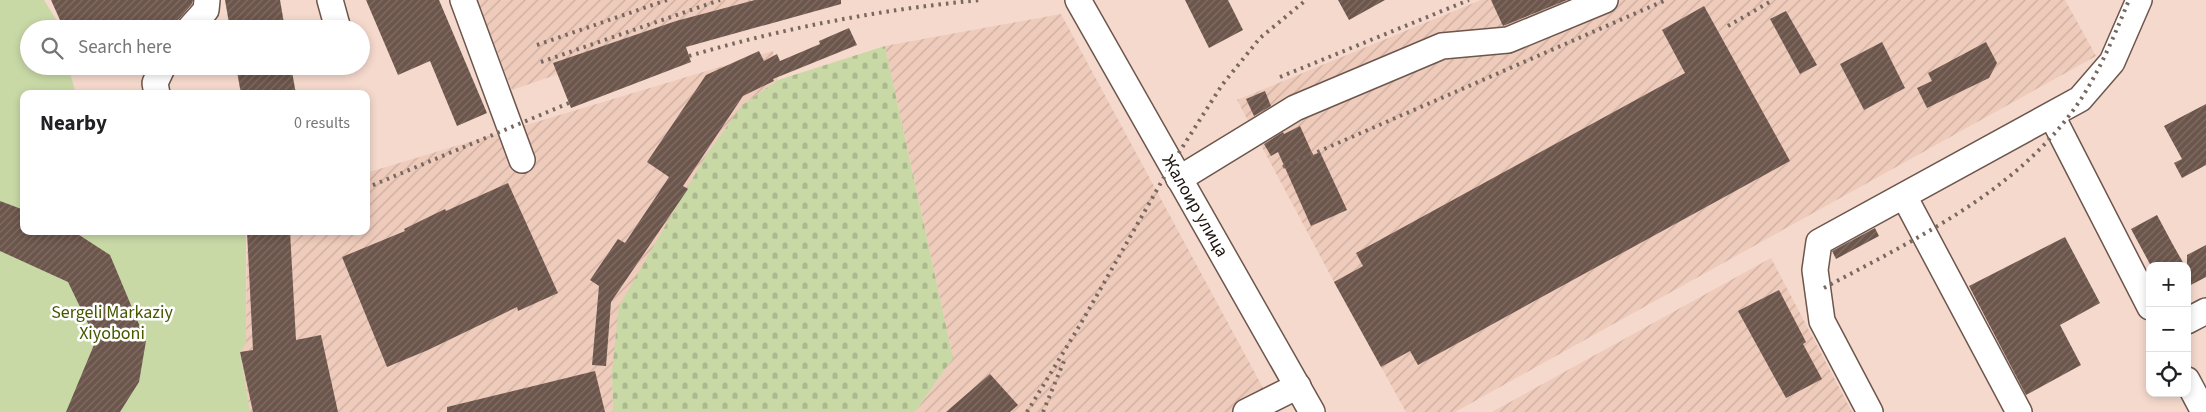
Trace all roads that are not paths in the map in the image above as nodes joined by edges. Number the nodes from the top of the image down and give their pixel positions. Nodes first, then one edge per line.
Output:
1 (206, 0) edge
2 (330, 0) edge
3 (463, 0) edge
4 (1078, 0) edge
5 (1605, 0) edge
6 (2139, 0) edge
7 (197, 20) edge
8 (336, 20) edge
9 (159, 75) edge
10 (156, 90) edge
11 (2052, 116) junction
12 (522, 160) dead end
13 (1179, 179) junction
14 (1904, 196) junction
15 (2146, 299) edge
16 (2206, 311) edge
17 (2191, 319) edge
18 (1298, 386) junction
19 (2191, 388) edge
20 (1246, 412) edge
21 (1312, 412) edge
22 (1870, 412) edge
23 (2019, 412) edge
24 (2204, 412) edge

1 - 7 street
2 - 8 street
3 - 12 street
4 - 13 street, Жалоир улица
5 - 13 street
6 - 11 street
9 - 10 street
11 - 14 street
11 - 15 street
13 - 18 street, Жалоир улица
14 - 22 street
14 - 23 street
16 - 17 street
18 - 20 street
18 - 21 street, Жалоир улица
19 - 24 street

